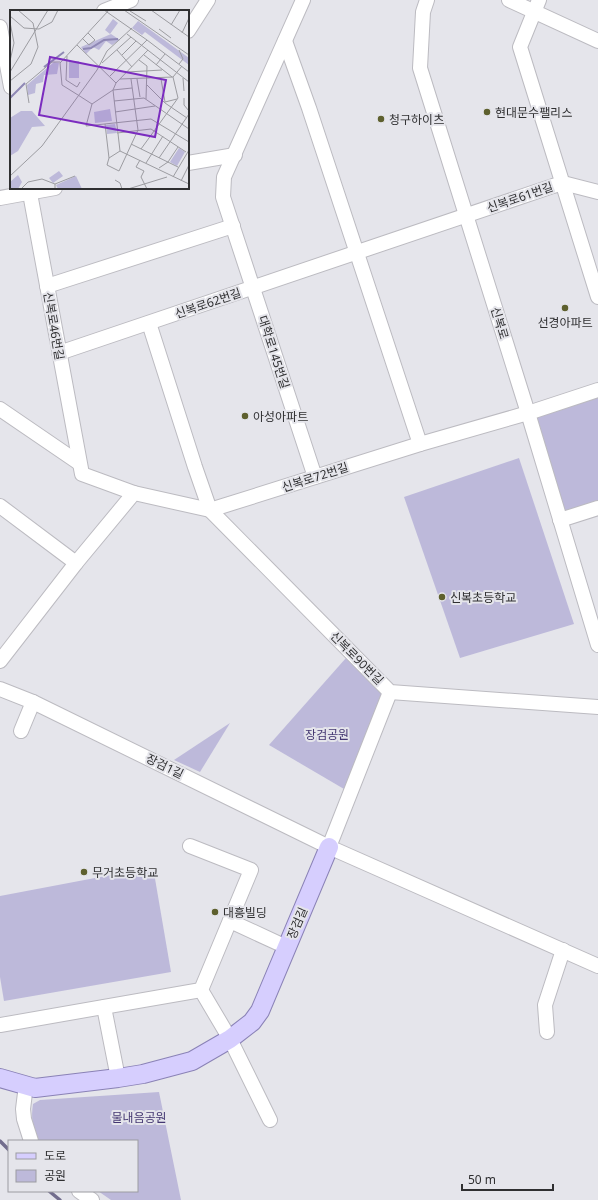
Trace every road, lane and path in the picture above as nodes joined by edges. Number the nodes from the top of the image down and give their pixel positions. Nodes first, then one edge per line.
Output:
1 (131, 0) edge
2 (208, 0) edge
3 (303, 0) edge
4 (427, 0) edge
5 (509, 0) edge
6 (536, 6) edge
7 (106, 10) edge
8 (0, 27) edge
9 (189, 29) edge
10 (598, 40) edge
11 (285, 41) junction
12 (8, 50) edge
13 (10, 75) edge
14 (235, 155) junction
15 (189, 163) edge
16 (563, 183) junction
17 (42, 189) edge
18 (30, 190) edge
19 (598, 192) edge
20 (0, 198) edge
21 (466, 215) junction
22 (233, 226) junction
23 (356, 252) junction
24 (47, 286) junction
25 (253, 288) junction
26 (598, 297) edge
27 (149, 323) junction
28 (59, 352) junction
29 (598, 390) edge
30 (0, 408) edge
31 (528, 413) junction
32 (420, 444) junction
33 (79, 463) junction
34 (315, 477) junction
35 (134, 494) junction
36 (0, 506) edge
37 (598, 508) edge
38 (210, 510) junction
39 (560, 520) junction
40 (76, 563) junction
41 (598, 645) edge
42 (0, 661) edge
43 (0, 689) edge
44 (390, 692) junction
45 (33, 702) junction
46 (598, 707) edge
47 (21, 731) dead end
48 (190, 846) dead end
49 (329, 847) junction
50 (230, 920) junction
51 (282, 945) dead end
52 (563, 950) junction
53 (598, 966) edge
54 (201, 990) junction
55 (104, 1007) junction
56 (0, 1025) edge
57 (547, 1032) dead end
58 (230, 1039) junction
59 (0, 1078) edge
60 (118, 1078) junction
61 (26, 1085) junction
62 (270, 1120) dead end
63 (31, 1140) edge
64 (80, 1192) edge
65 (92, 1200) edge

1 - 7 street
2 - 9 street
3 - 11 street, 대학로145번길
4 - 21 street, 신복로
5 - 6 street
6 - 10 street
6 - 16 street
8 - 12 street
11 - 14 street, 대학로145번길
11 - 23 street
12 - 13 street
14 - 15 street
14 - 22 street, 대학로145번길
16 - 19 street, 신복로61번길
16 - 21 street, 신복로61번길
16 - 26 street
17 - 18 street
18 - 20 street
18 - 24 street, 신복로46번길
21 - 23 street, 신복로62번길
21 - 31 street, 신복로
22 - 24 street
22 - 25 street, 대학로145번길
23 - 25 street, 신복로62번길
23 - 32 street
24 - 28 street, 신복로46번길
25 - 27 street, 신복로62번길
25 - 34 street, 대학로145번길
27 - 28 street, 신복로62번길
27 - 38 street
28 - 33 street, 신복로46번길
29 - 31 street, 신복로72번길
30 - 33 street, 신복로72번길
31 - 32 street, 신복로72번길
31 - 39 street, 신복로
32 - 34 street, 신복로72번길
33 - 35 street, 신복로72번길
34 - 38 street, 신복로72번길
35 - 38 street, 신복로72번길
35 - 40 street
36 - 40 street
37 - 39 street
38 - 44 street, 신복로90번길
39 - 41 street, 신복로
40 - 42 street
43 - 45 street, 장검1길
44 - 46 street, 신복로90번길
44 - 49 street
45 - 47 street
45 - 49 street, 장검1길
48 - 50 street
49 - 52 street
49 - 58 main road, 장검길
50 - 51 street
50 - 54 street
52 - 53 street
52 - 57 street
54 - 55 street
54 - 58 street
55 - 56 street
55 - 60 street
58 - 60 main road, 장검길
58 - 62 street
59 - 61 main road, 장검길
60 - 61 main road, 장검길
61 - 63 street
64 - 65 street

